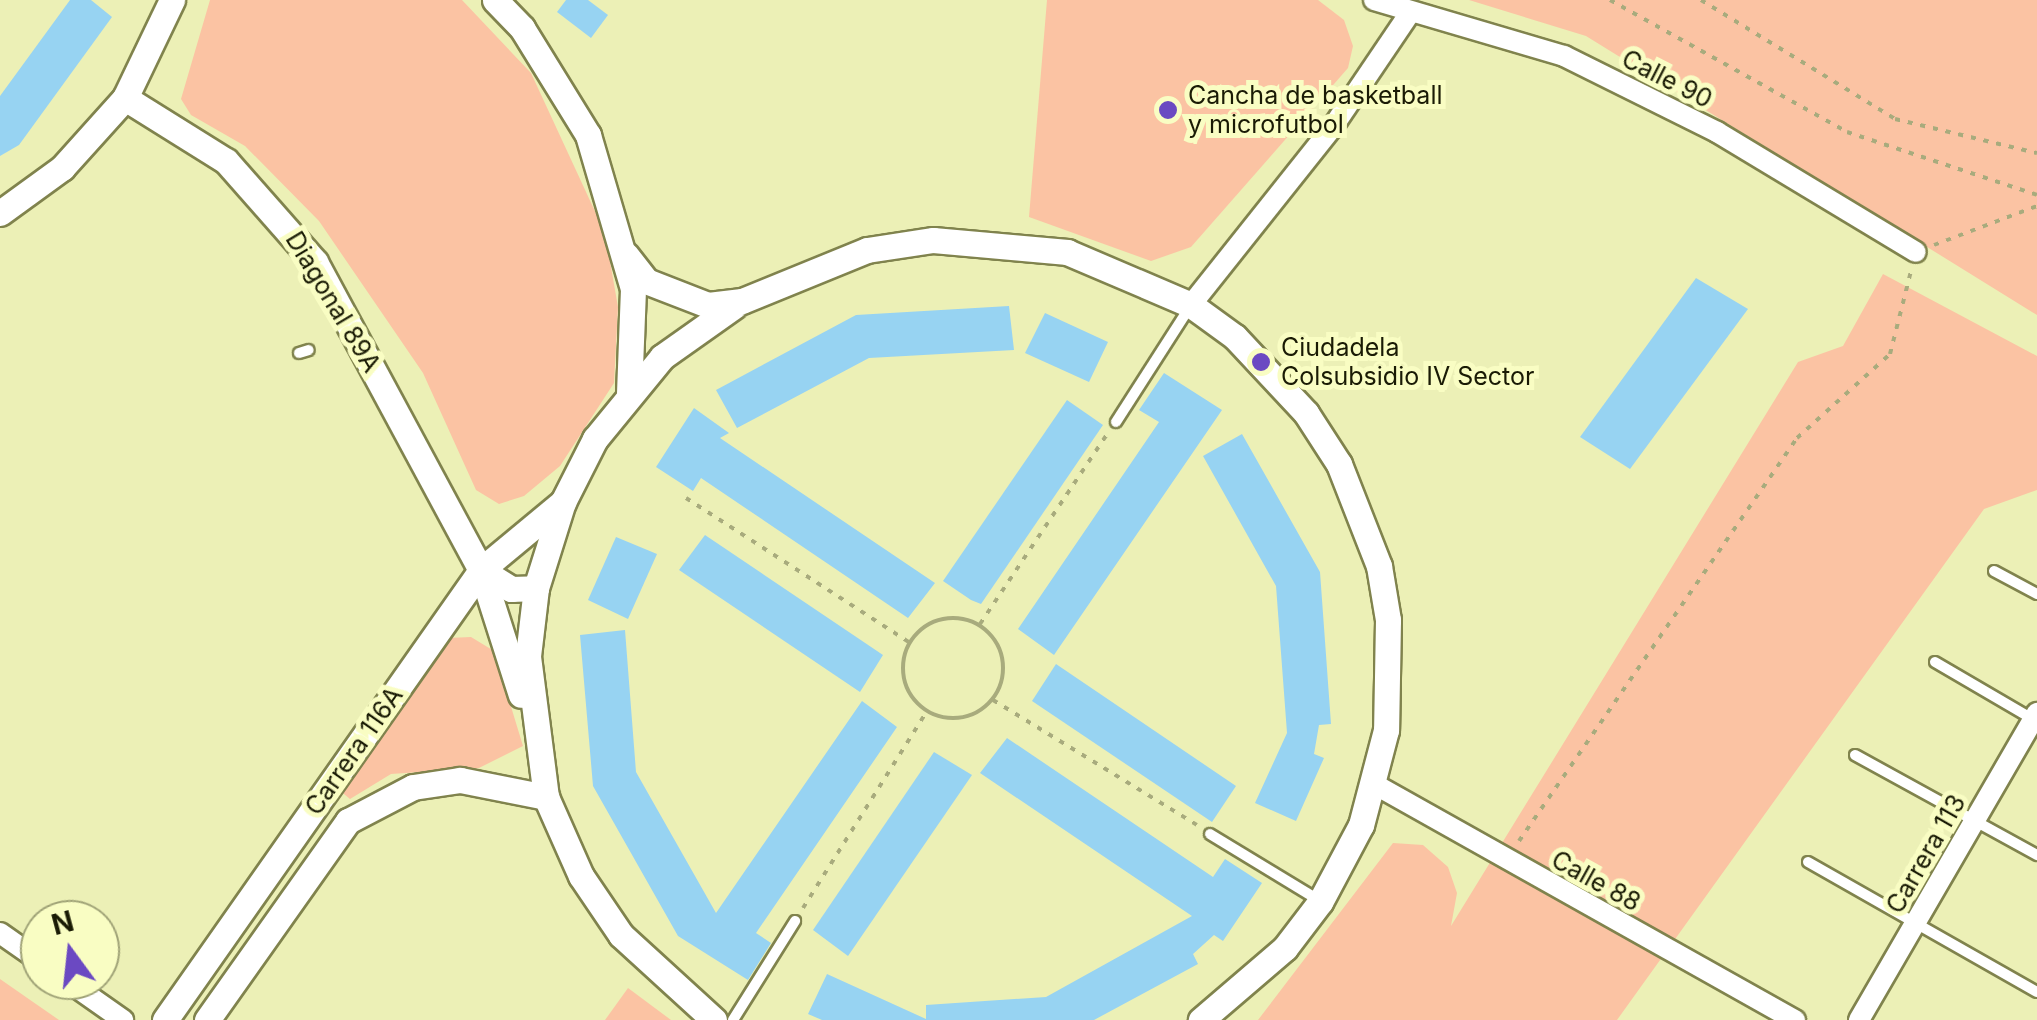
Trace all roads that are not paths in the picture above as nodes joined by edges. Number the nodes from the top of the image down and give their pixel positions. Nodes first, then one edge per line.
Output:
1 (172, 0) edge
2 (495, 0) edge
3 (1374, 0) edge
4 (1410, 13) junction
5 (125, 98) junction
6 (0, 212) edge
7 (1916, 252) road end
8 (626, 255) junction
9 (742, 301) junction
10 (1191, 305) junction
11 (629, 392) junction
12 (1116, 422) road end
13 (563, 502) junction
14 (481, 570) junction
15 (1994, 571) dead end
16 (536, 588) junction
17 (2037, 594) edge
18 (1935, 662) dead end
19 (2036, 718) edge
20 (531, 724) junction
21 (1856, 755) dead end
22 (1374, 784) junction
23 (546, 797) junction
24 (1974, 820) junction
25 (1210, 834) road end
26 (2037, 855) edge
27 (1808, 862) dead end
28 (1320, 902) junction
29 (796, 921) road end
30 (1915, 922) junction
31 (2037, 992) edge
32 (95, 1000) edge
33 (124, 1020) edge
34 (166, 1020) edge
35 (206, 1020) edge
36 (714, 1020) edge
37 (733, 1020) edge
38 (1202, 1020) edge
39 (1795, 1020) edge
40 (1858, 1020) edge

1 - 5 street
2 - 8 street
3 - 4 street, Calle 90
4 - 7 street, Calle 90
4 - 10 street
5 - 6 street
5 - 14 street, Diagonal 89A
8 - 9 street
8 - 11 street
9 - 10 street
9 - 11 street
10 - 12 lane
10 - 22 street
11 - 13 street
13 - 14 street, Carrera 116A
13 - 16 street, Diagonal 89A
14 - 16 street
14 - 20 street, Diagonal 89A
14 - 34 street, Carrera 116A
15 - 17 lane
16 - 20 street, Diagonal 89A
18 - 19 lane
19 - 24 street, Carrera 113
20 - 23 street, Diagonal 89A
21 - 24 lane
22 - 28 street
22 - 39 street, Calle 88
23 - 35 street, Carrera 116A
23 - 36 street, Diagonal 89A
24 - 26 lane
24 - 30 street, Carrera 113
25 - 28 lane
27 - 30 lane
28 - 38 street
29 - 37 lane
30 - 31 lane
30 - 40 street, Carrera 113
32 - 33 street

